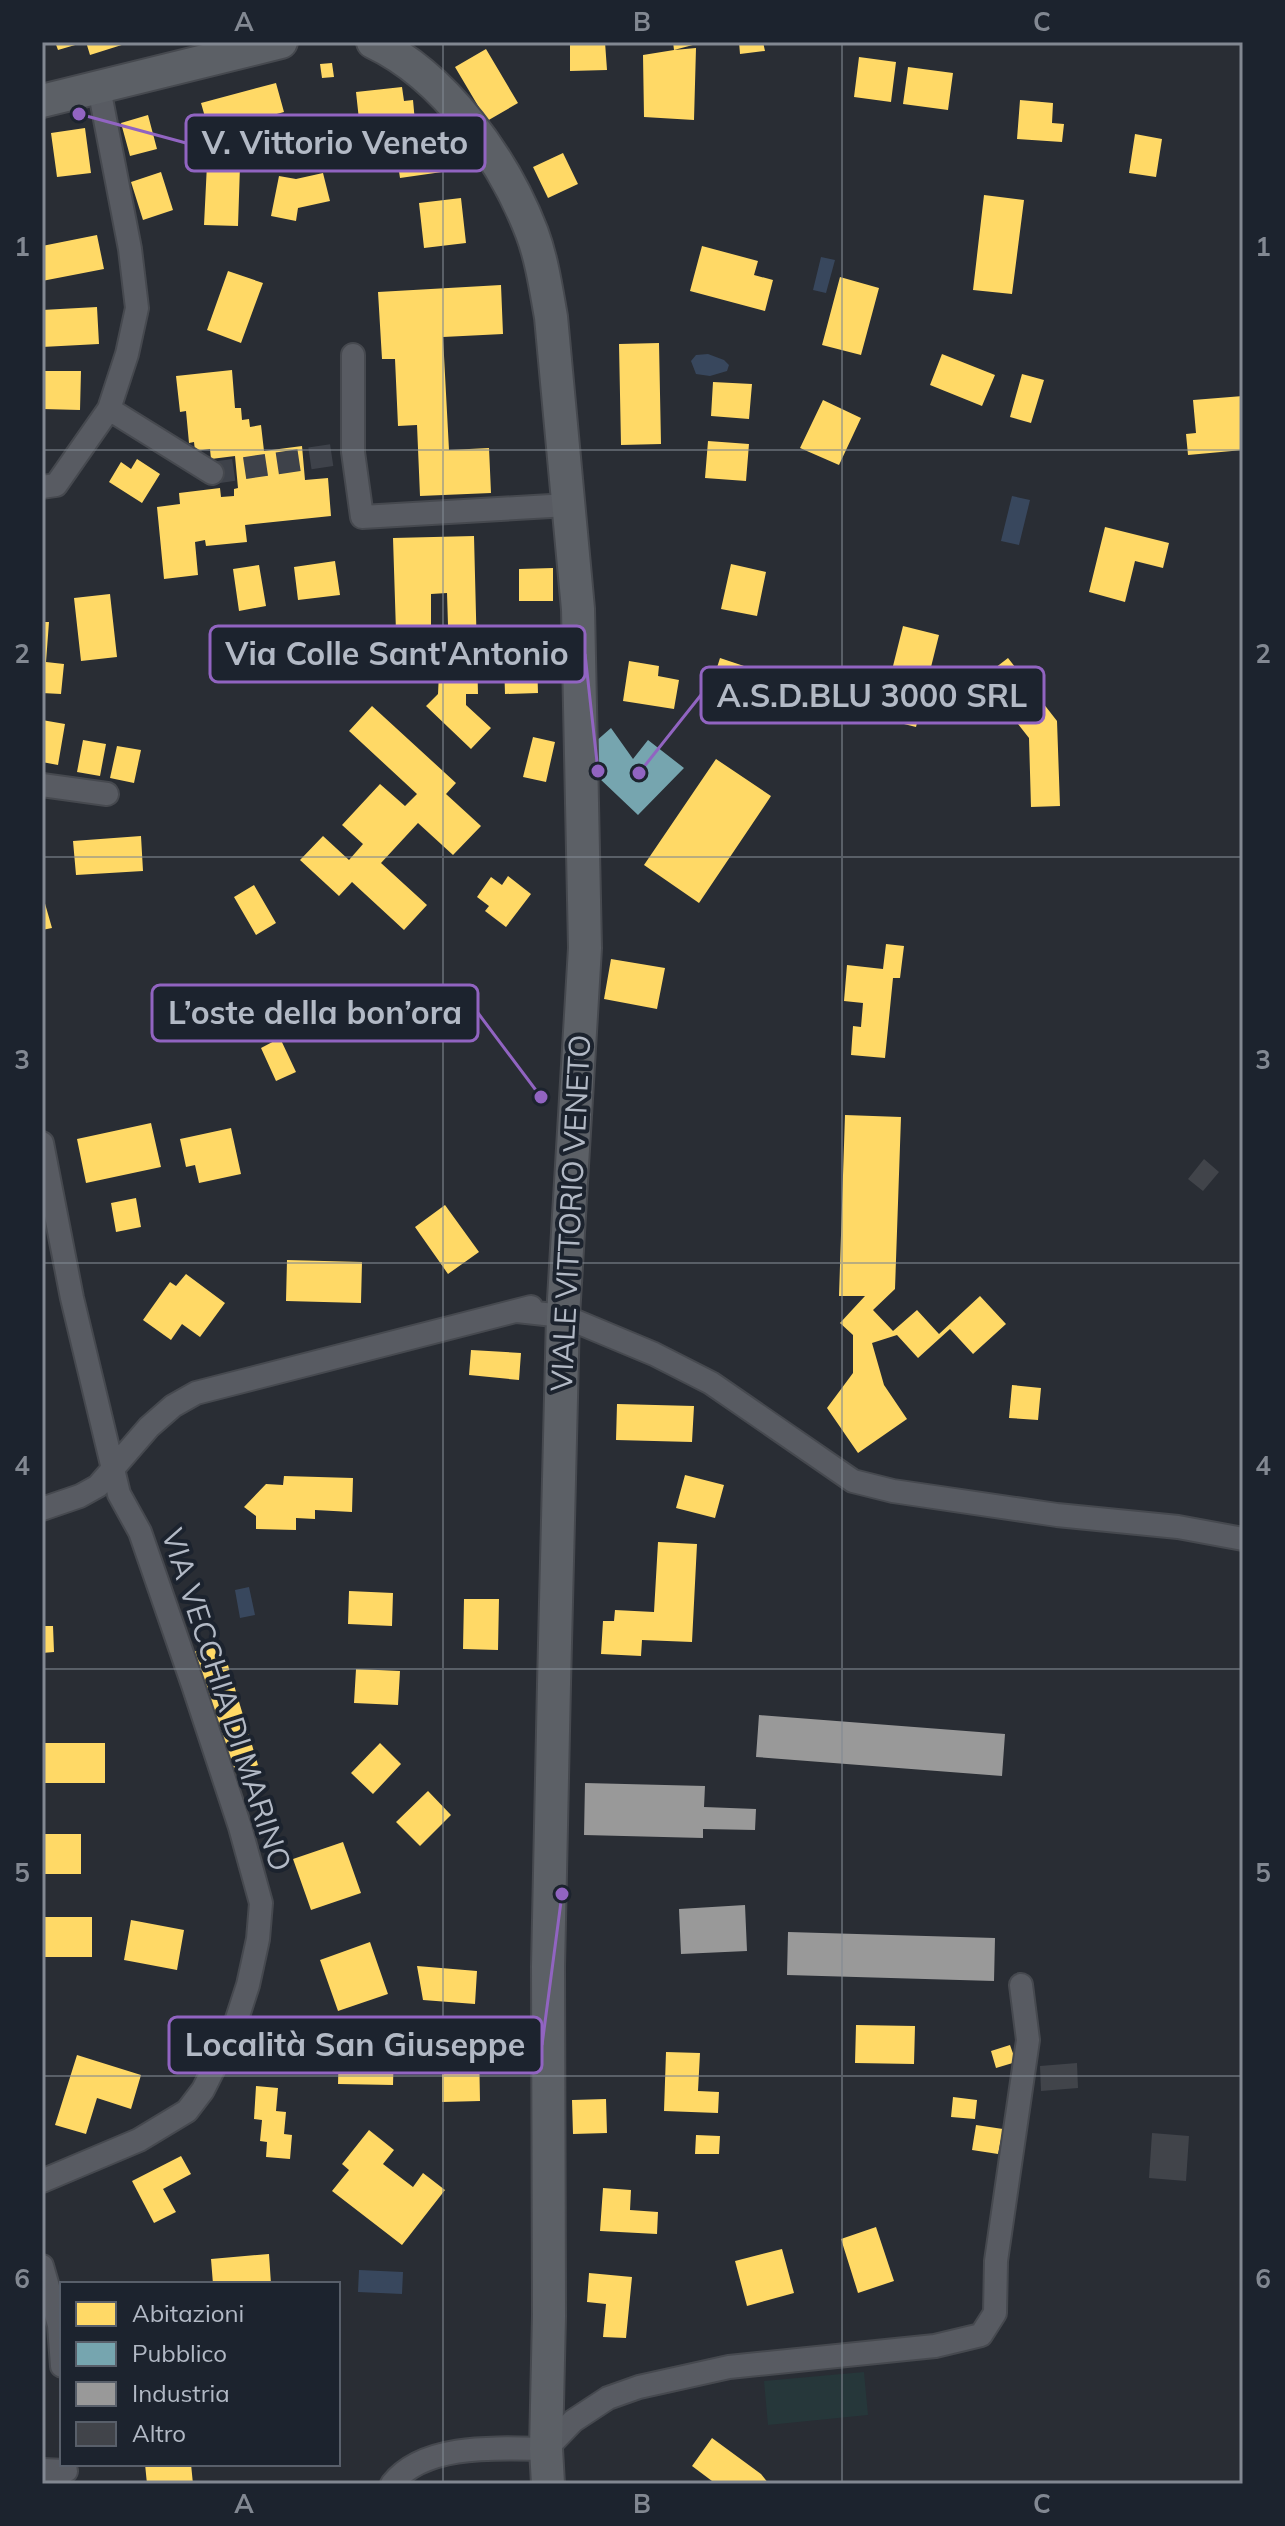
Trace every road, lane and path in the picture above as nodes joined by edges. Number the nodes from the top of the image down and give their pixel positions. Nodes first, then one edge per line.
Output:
1 (281, 42) edge
2 (373, 42) edge
3 (99, 88) junction
4 (42, 101) edge
5 (353, 355) dead end
6 (109, 409) junction
7 (212, 473) tunnel mouth
8 (42, 487) edge
9 (568, 505) junction
10 (42, 785) edge
11 (107, 794) dead end
12 (42, 1143) edge
13 (564, 1307) junction
14 (114, 1469) junction
15 (42, 1509) edge
16 (1243, 1539) edge
17 (1021, 1985) dead end
18 (42, 2181) edge
19 (42, 2266) edge
20 (60, 2339) edge
21 (546, 2449) junction
22 (42, 2470) edge
23 (66, 2473) edge
24 (392, 2484) edge
25 (548, 2484) edge

1 - 3 main road
2 - 9 main road, VIALE VITTORIO VENETO
3 - 4 main road
3 - 6 street
5 - 9 street
6 - 7 street
6 - 8 street
9 - 13 main road, VIALE VITTORIO VENETO
10 - 11 street
12 - 14 street, VIA VECCHIA DI MARINO
13 - 14 street
13 - 16 street
13 - 21 main road, VIALE VITTORIO VENETO
14 - 15 street
14 - 18 street, VIA VECCHIA DI MARINO
17 - 21 street
19 - 20 street
21 - 24 street
21 - 25 main road, VIALE VITTORIO VENETO
22 - 23 street

